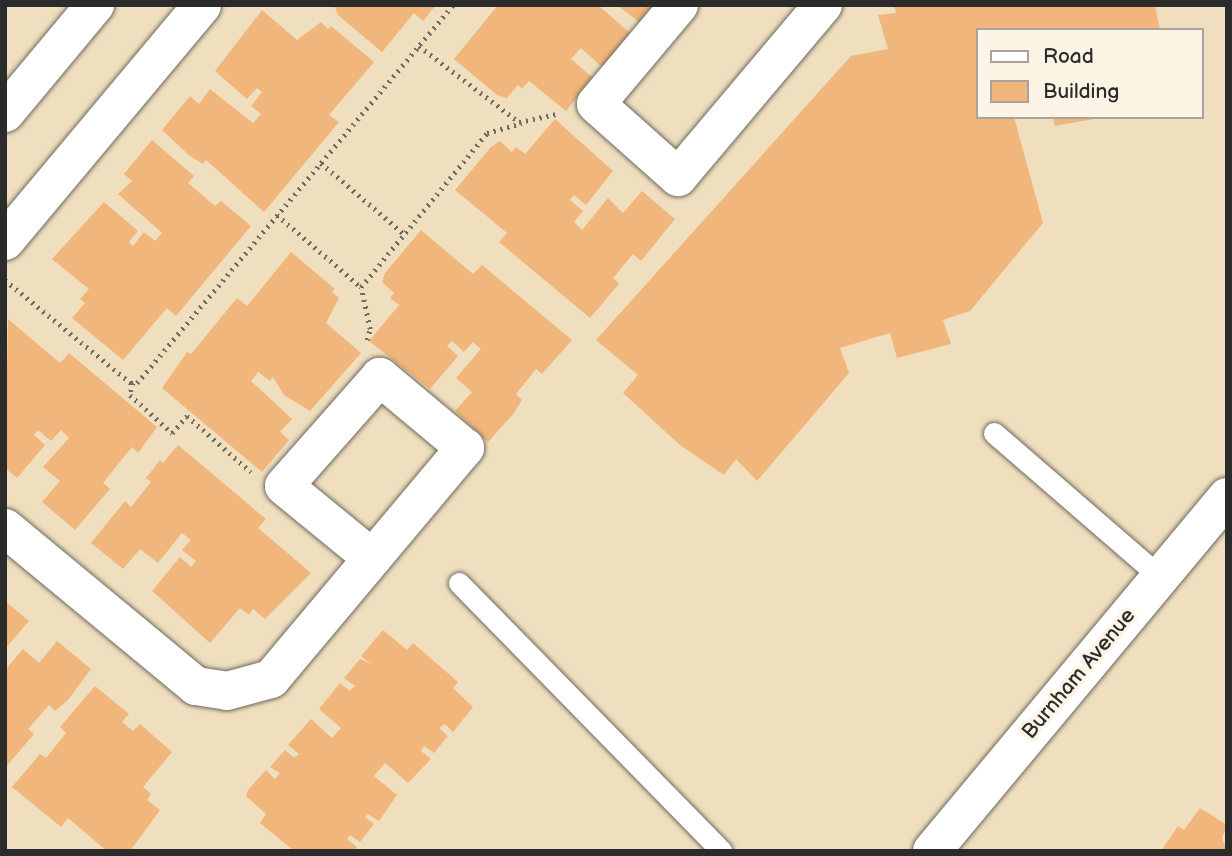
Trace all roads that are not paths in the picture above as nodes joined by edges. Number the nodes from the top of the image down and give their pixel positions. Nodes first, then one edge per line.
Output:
1 (95, 5) edge
2 (202, 5) edge
3 (679, 5) edge
4 (823, 5) edge
5 (5, 113) edge
6 (5, 241) edge
7 (994, 433) dead end
8 (1227, 497) edge
9 (5, 527) edge
10 (372, 558) junction
11 (1160, 577) junction
12 (459, 583) dead end
13 (721, 851) edge
14 (932, 851) edge

1 - 5 street
2 - 6 street
3 - 4 street
7 - 11 lane
8 - 11 street, Burnham Avenue
9 - 10 street
10 - 10 street
11 - 14 street, Burnham Avenue
12 - 13 lane

